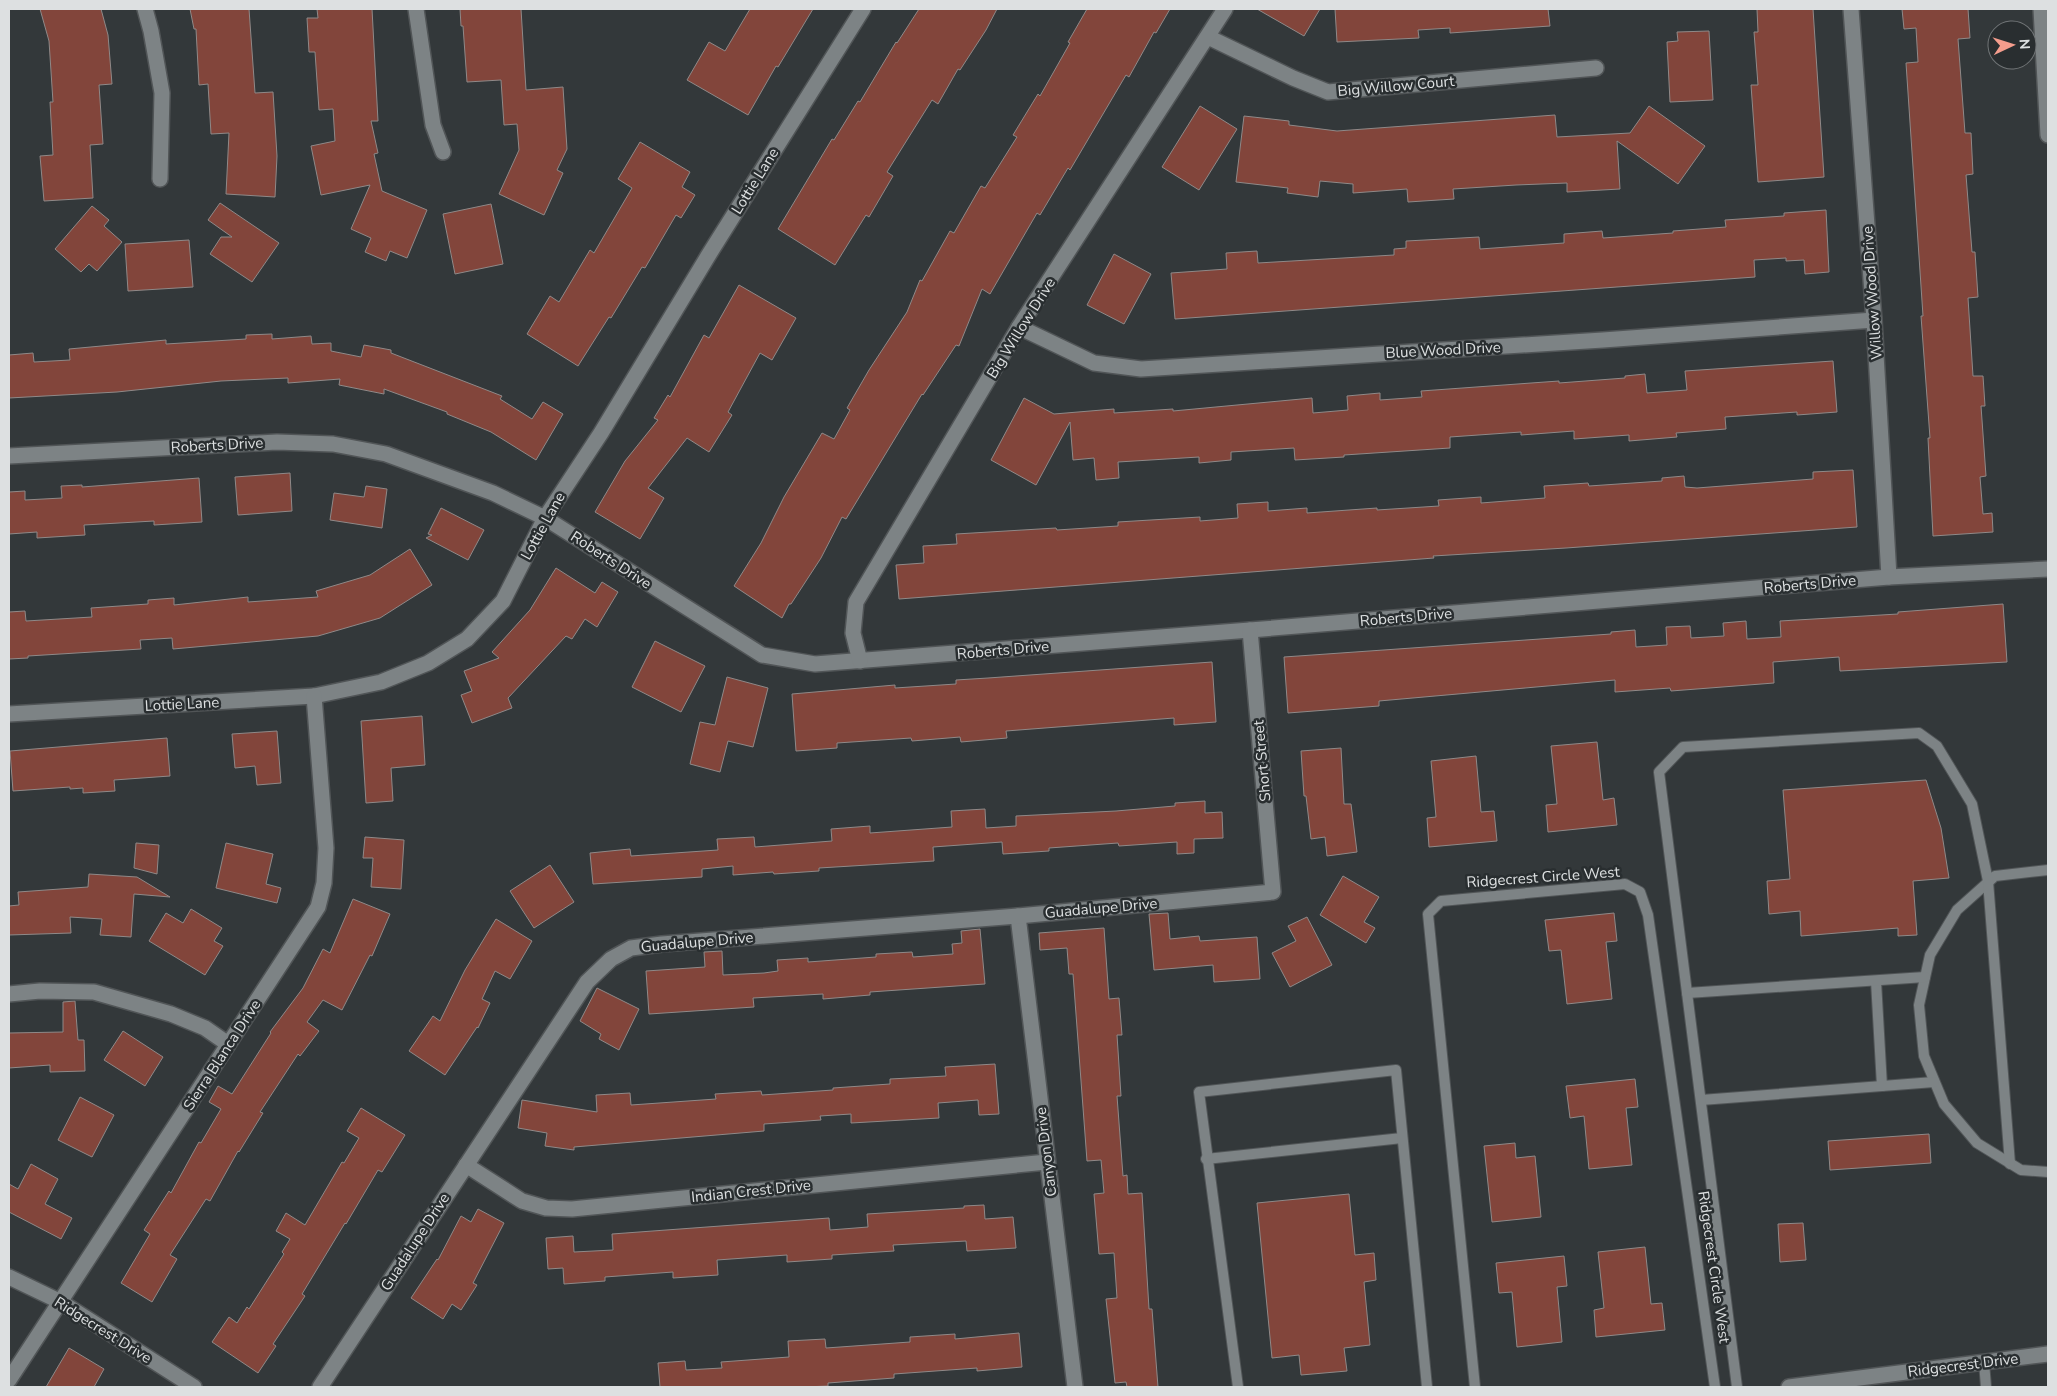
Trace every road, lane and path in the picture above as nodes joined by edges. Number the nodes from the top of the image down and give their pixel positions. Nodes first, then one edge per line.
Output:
1 (145, 9) edge
2 (416, 9) edge
3 (863, 9) edge
4 (1225, 9) edge
5 (1851, 9) edge
6 (2041, 9) edge
7 (1208, 37) junction
8 (1596, 68) dead end
9 (2048, 135) edge
10 (443, 152) dead end
11 (160, 179) dead end
12 (1874, 320) junction
13 (1019, 327) junction
14 (9, 456) edge
15 (545, 518) junction
16 (2048, 569) edge
17 (1889, 577) junction
18 (1250, 630) junction
19 (860, 661) junction
20 (314, 696) junction
21 (9, 714) edge
22 (2048, 870) edge
23 (1988, 881) junction
24 (1273, 892) joint
25 (1018, 916) junction
26 (1925, 977) junction
27 (1876, 981) junction
28 (1687, 993) junction
29 (9, 994) edge
30 (228, 1044) junction
31 (1934, 1082) junction
32 (1882, 1086) junction
33 (1701, 1100) junction
34 (1402, 1138) junction
35 (1206, 1159) junction
36 (1047, 1162) junction
37 (2010, 1164) junction
38 (466, 1165) junction
39 (2048, 1172) edge
40 (9, 1277) edge
41 (61, 1302) junction
42 (2048, 1354) edge
43 (1984, 1362) junction
44 (9, 1380) edge
45 (1833, 1384) edge
46 (194, 1387) edge
47 (320, 1387) edge
48 (1075, 1387) edge
49 (1238, 1387) edge
50 (1427, 1387) edge
51 (1475, 1387) edge
52 (1716, 1387) edge
53 (1737, 1387) edge
54 (1789, 1387) edge
55 (1986, 1387) edge

1 - 11 street
2 - 10 street
3 - 15 street, Lottie Lane
4 - 7 street, Big Willow Drive
5 - 12 street, Willow Wood Drive
6 - 9 street
7 - 8 street, Big Willow Court
7 - 13 street, Big Willow Drive
12 - 13 street, Blue Wood Drive
12 - 17 street, Willow Wood Drive
13 - 19 street, Big Willow Drive
14 - 15 street, Roberts Drive
15 - 19 street, Roberts Drive
15 - 20 street, Lottie Lane
16 - 17 street, Roberts Drive
17 - 18 street, Roberts Drive
18 - 19 street, Roberts Drive
18 - 24 street, Short Street
20 - 21 street, Lottie Lane
20 - 30 street, Sierra Blanca Drive
22 - 23 lane
23 - 26 lane
23 - 28 lane
23 - 37 lane
24 - 25 street, Guadalupe Drive
25 - 36 street, Canyon Drive
25 - 38 street, Guadalupe Drive
26 - 27 lane
26 - 31 lane
27 - 28 lane
27 - 32 lane
28 - 33 lane
29 - 30 street
30 - 41 street, Sierra Blanca Drive
31 - 32 lane
31 - 37 lane
32 - 33 lane
33 - 53 lane
34 - 35 lane
34 - 35 lane
34 - 50 lane
35 - 49 lane
36 - 38 street, Indian Crest Drive
36 - 48 street, Canyon Drive
37 - 39 lane
38 - 47 street, Guadalupe Drive
40 - 41 street, Ridgecrest Drive
41 - 44 street, Sierra Blanca Drive
41 - 46 street, Ridgecrest Drive
42 - 43 street, Ridgecrest Drive
43 - 45 street, Ridgecrest Drive
43 - 55 lane
45 - 54 street, Ridgecrest Drive
51 - 52 lane, Ridgecrest Circle West

